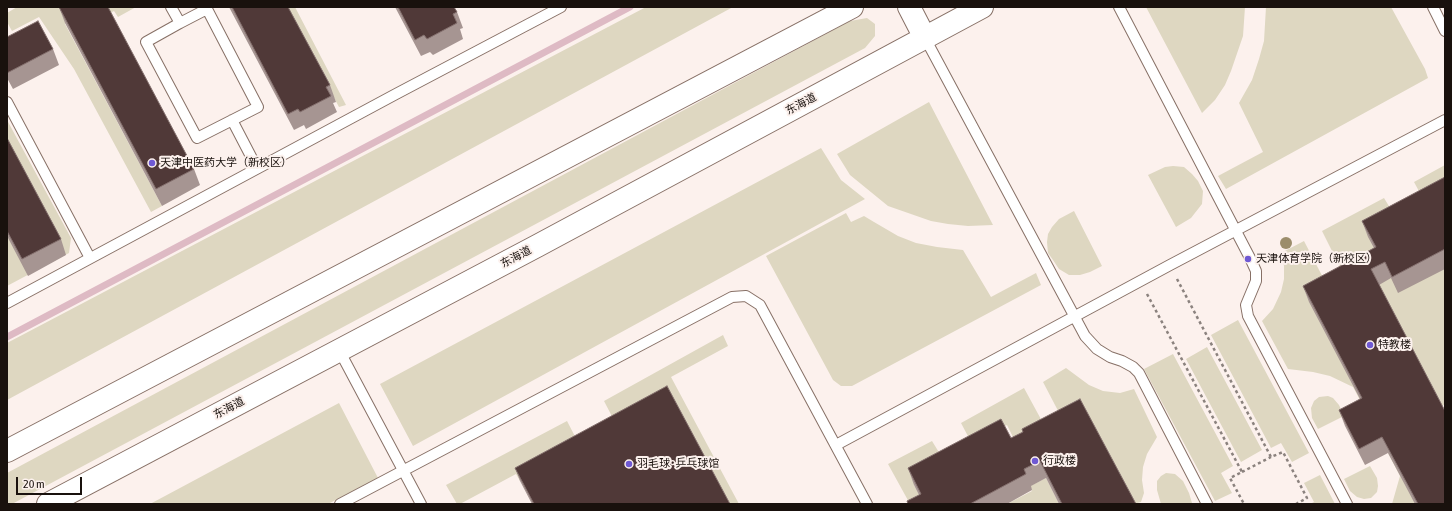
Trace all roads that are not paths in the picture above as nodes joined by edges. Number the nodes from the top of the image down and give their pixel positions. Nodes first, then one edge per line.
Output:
1 (171, 7) edge
2 (561, 7) edge
3 (852, 7) edge
4 (909, 7) edge
5 (982, 7) edge
6 (1119, 7) edge
7 (1433, 7) edge
8 (180, 23) junction
9 (1445, 31) edge
10 (925, 38) junction
11 (7, 102) edge
12 (232, 120) junction
13 (1445, 120) edge
14 (257, 168) junction
15 (1235, 230) junction
16 (90, 258) junction
17 (7, 302) edge
18 (1075, 315) junction
19 (339, 350) junction
20 (836, 445) junction
21 (7, 451) edge
22 (403, 471) junction
23 (48, 504) edge
24 (340, 504) edge
25 (421, 504) edge
26 (867, 504) edge
27 (1207, 504) edge
28 (1347, 504) edge

1 - 8 lane
2 - 14 lane
3 - 21 main road
4 - 10 main road
5 - 10 main road, 东海道
6 - 15 lane
7 - 9 lane
8 - 12 lane
8 - 12 lane
10 - 18 lane
10 - 19 main road, 东海道
11 - 16 lane
12 - 14 lane
13 - 15 lane
14 - 16 lane
15 - 18 lane
15 - 28 lane
16 - 17 lane
18 - 20 lane
18 - 27 lane
19 - 22 lane
19 - 23 main road, 东海道
20 - 22 lane
20 - 26 lane
22 - 24 lane
22 - 25 lane

